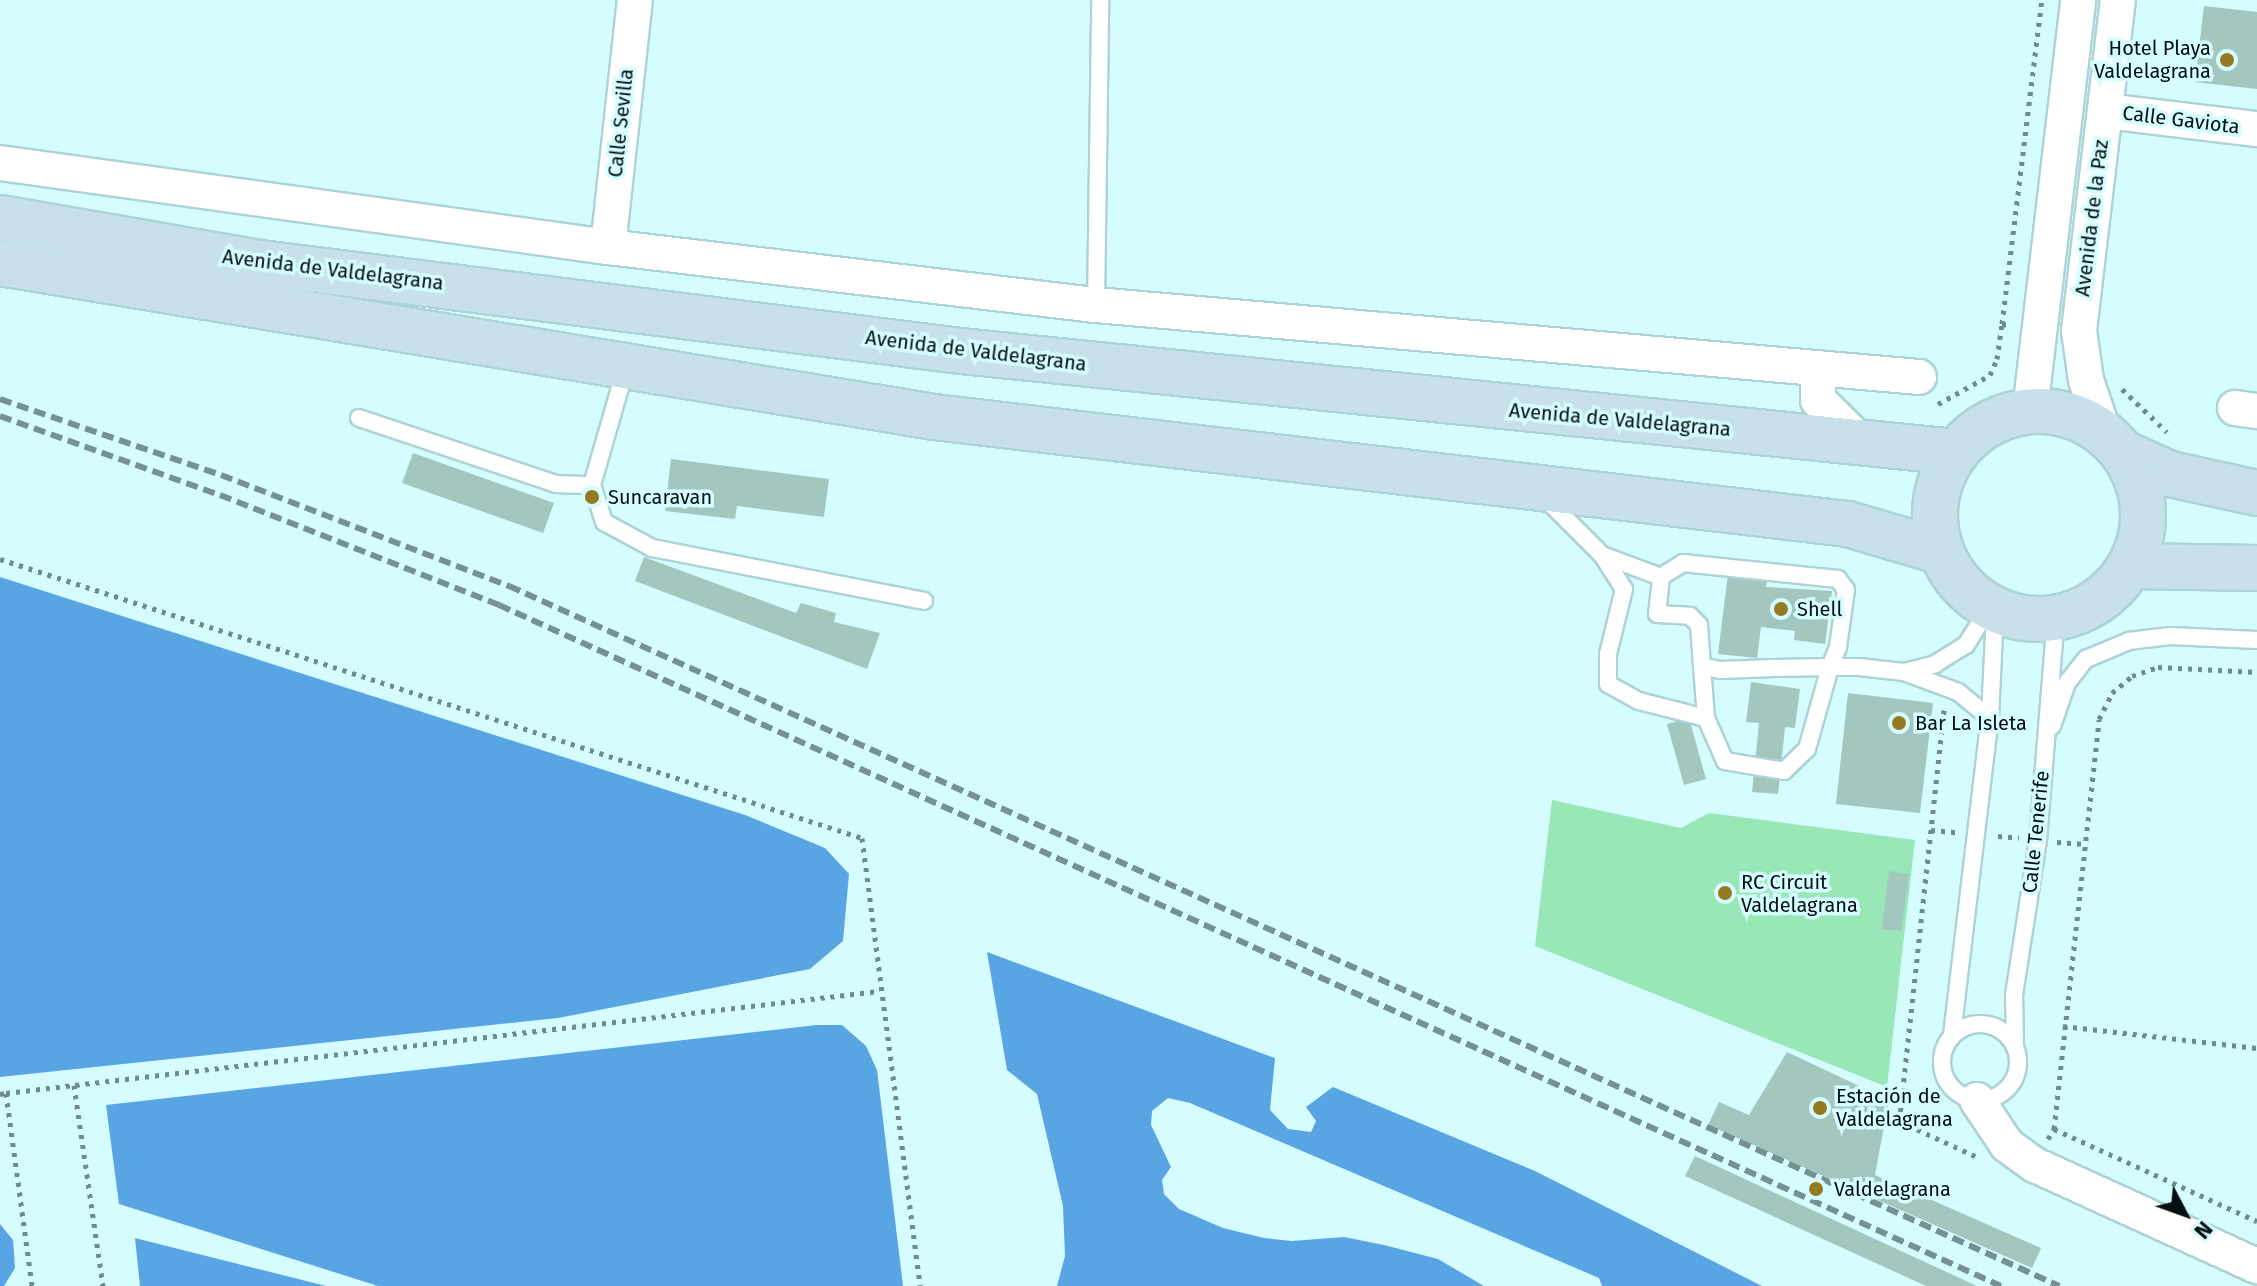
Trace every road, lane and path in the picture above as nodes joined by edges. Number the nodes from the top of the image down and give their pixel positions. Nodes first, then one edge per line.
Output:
1 (635, 0) edge
2 (1100, 0) edge
3 (2042, 0) edge
4 (2078, 0) edge
5 (2118, 0) edge
6 (2105, 111) junction
7 (2257, 129) edge
8 (0, 163) edge
9 (0, 218) edge
10 (608, 247) junction
11 (0, 263) edge
12 (1096, 305) junction
13 (2002, 324) dead end
14 (626, 367) junction
15 (1818, 368) junction
16 (1919, 377) dead end
17 (2030, 411) junction
18 (359, 418) dead end
19 (1860, 441) junction
20 (2113, 443) junction
21 (1955, 452) junction
22 (592, 485) junction
23 (1537, 490) junction
24 (2257, 493) edge
25 (1940, 551) junction
26 (1602, 555) junction
27 (0, 559) edge
28 (2130, 566) junction
29 (2257, 568) edge
30 (1661, 577) junction
31 (924, 601) dead end
32 (1992, 609) junction
33 (2056, 618) junction
34 (2257, 640) edge
35 (1702, 666) junction
36 (1830, 667) junction
37 (1904, 672) junction
38 (2257, 672) edge
39 (1706, 718) junction
40 (1990, 718) junction
41 (2044, 746) junction
42 (1931, 830) dead end
43 (1978, 834) junction
44 (2038, 840) junction
45 (2084, 844) junction
46 (879, 991) junction
47 (2063, 1026) junction
48 (1952, 1035) junction
49 (2015, 1045) junction
50 (2257, 1048) edge
51 (74, 1085) junction
52 (3, 1093) edge
53 (1977, 1100) junction
54 (2054, 1129) junction
55 (2035, 1165) junction
56 (2257, 1221) edge
57 (2257, 1266) edge
58 (32, 1286) edge
59 (103, 1286) edge
60 (920, 1286) edge

1 - 10 street, Calle Sevilla
2 - 12 lane
3 - 13 path
4 - 17 street, Avenida de la Paz
5 - 6 street, Avenida de la Paz
6 - 7 street, Calle Gaviota
6 - 20 street, Avenida de la Paz
8 - 10 street
9 - 19 main road, Avenida de Valdelagrana
10 - 12 street
11 - 14 main road
12 - 15 street
14 - 22 lane
14 - 23 main road
15 - 16 street
15 - 19 street
17 - 20 main road
17 - 21 main road
18 - 22 lane
19 - 21 main road, Avenida de Valdelagrana
20 - 24 main road
20 - 28 main road
21 - 25 main road
22 - 31 lane
23 - 25 main road
23 - 26 lane
25 - 32 main road
26 - 30 lane
26 - 39 lane
27 - 46 path
28 - 29 main road
28 - 33 main road
30 - 35 lane
30 - 36 lane
32 - 33 main road
32 - 37 lane
32 - 40 lane
33 - 41 lane, Calle Tenerife
34 - 41 lane
35 - 36 lane
35 - 39 lane
36 - 37 lane
36 - 39 lane
37 - 40 lane
38 - 45 path
40 - 43 lane
41 - 44 lane, Calle Tenerife
42 - 43 path
43 - 44 path
43 - 48 lane
44 - 45 path
44 - 49 lane, Calle Tenerife
45 - 47 path
46 - 51 path
46 - 60 path
47 - 50 path
47 - 54 path
48 - 49 lane
48 - 53 lane
49 - 53 lane
51 - 52 path
51 - 59 path
52 - 58 path
53 - 55 street
54 - 55 path
54 - 56 path
55 - 57 street

